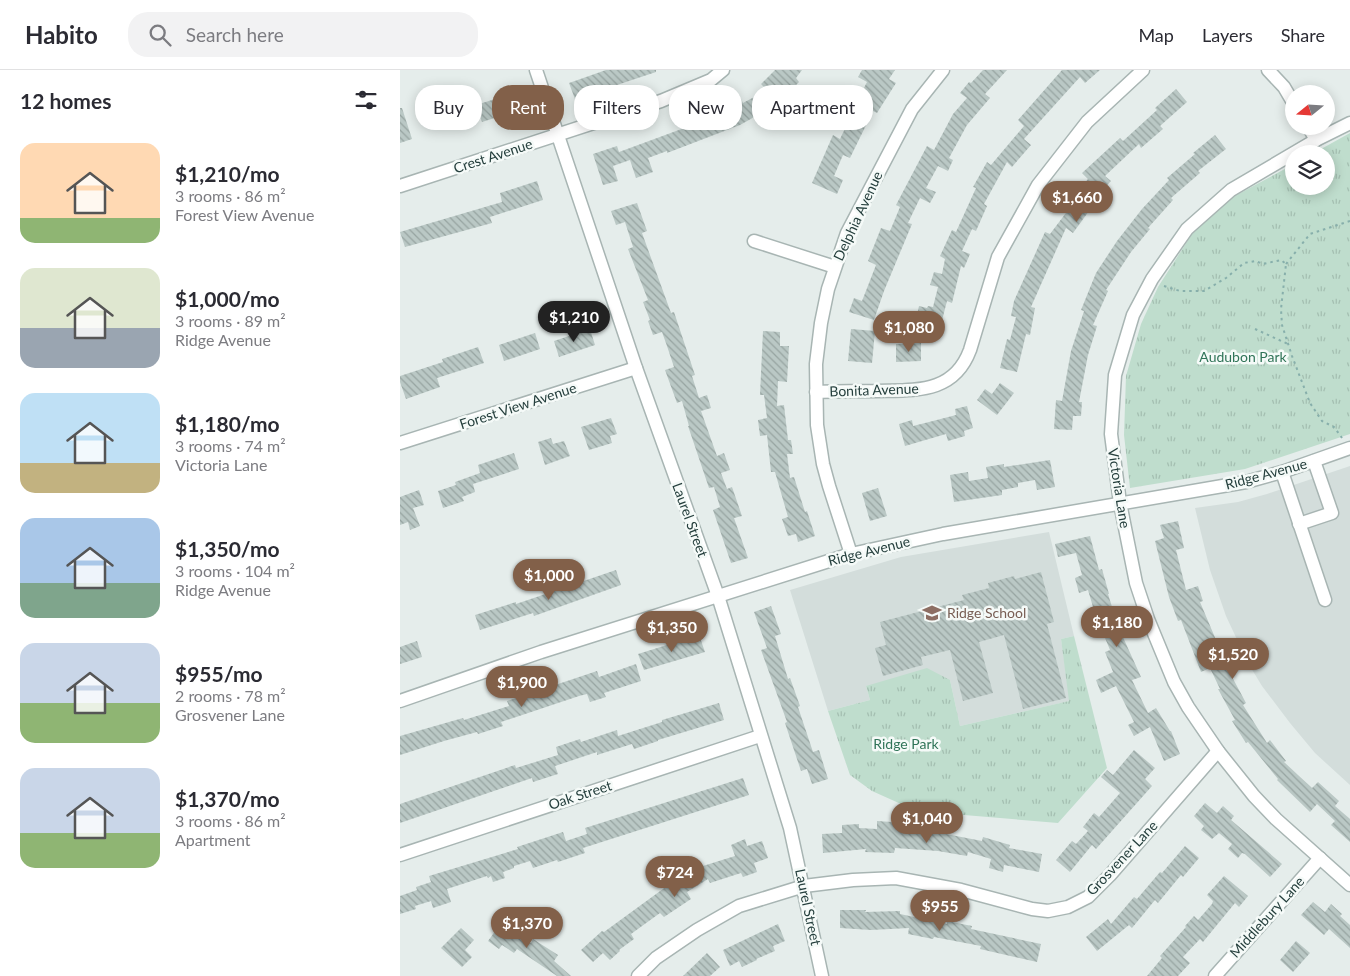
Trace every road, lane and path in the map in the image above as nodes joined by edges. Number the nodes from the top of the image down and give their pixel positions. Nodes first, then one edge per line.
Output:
1 (536, 70) edge
2 (723, 70) edge
3 (944, 70) edge
4 (1143, 70) edge
5 (1268, 70) edge
6 (708, 75) edge
7 (1285, 89) edge
8 (1350, 123) edge
9 (558, 135) junction
10 (1313, 135) edge
11 (1316, 140) junction
12 (400, 186) edge
13 (1350, 221) edge
14 (754, 241) dead end
15 (1286, 264) junction
16 (835, 267) junction
17 (1164, 286) dead end
18 (1255, 328) dead end
19 (1288, 344) junction
20 (636, 368) junction
21 (816, 392) junction
22 (400, 443) edge
23 (1348, 449) edge
24 (1314, 461) junction
25 (1282, 472) junction
26 (1120, 503) junction
27 (1300, 524) junction
28 (850, 554) junction
29 (718, 596) junction
30 (1325, 600) dead end
31 (400, 701) edge
32 (760, 736) junction
33 (1218, 751) junction
34 (400, 855) edge
35 (1320, 858) junction
36 (1350, 885) edge
37 (804, 886) junction
38 (638, 976) edge
39 (822, 976) edge
40 (1215, 976) edge

1 - 9 street, Laurel Street
2 - 6 street, Crest Avenue
3 - 16 street, Delphia Avenue
4 - 21 street, Bonita Avenue
5 - 7 street
6 - 9 street, Crest Avenue
8 - 11 street, Victoria Lane
9 - 12 street, Crest Avenue
9 - 20 street, Laurel Street
10 - 11 street
11 - 26 street, Victoria Lane
13 - 15 path
14 - 16 street
15 - 17 path
15 - 19 path
16 - 21 street, Delphia Avenue
18 - 19 path
19 - 23 path
20 - 22 street, Forest View Avenue
20 - 29 street, Laurel Street
21 - 28 street, Delphia Avenue
23 - 24 street, Ridge Avenue
24 - 25 street, Ridge Avenue
24 - 27 street
25 - 26 street, Ridge Avenue
25 - 27 street
26 - 28 street, Ridge Avenue
26 - 33 street, Victoria Lane
27 - 30 street
28 - 29 street, Ridge Avenue
29 - 31 street, Ridge Avenue
29 - 32 street, Laurel Street
32 - 34 street, Oak Street
32 - 37 street, Laurel Street
33 - 35 street, Victoria Lane
33 - 37 street, Grosvener Lane
35 - 36 street, Victoria Lane
35 - 40 street, Middlebury Lane
37 - 38 street, Grosvener Lane
37 - 39 street, Laurel Street

